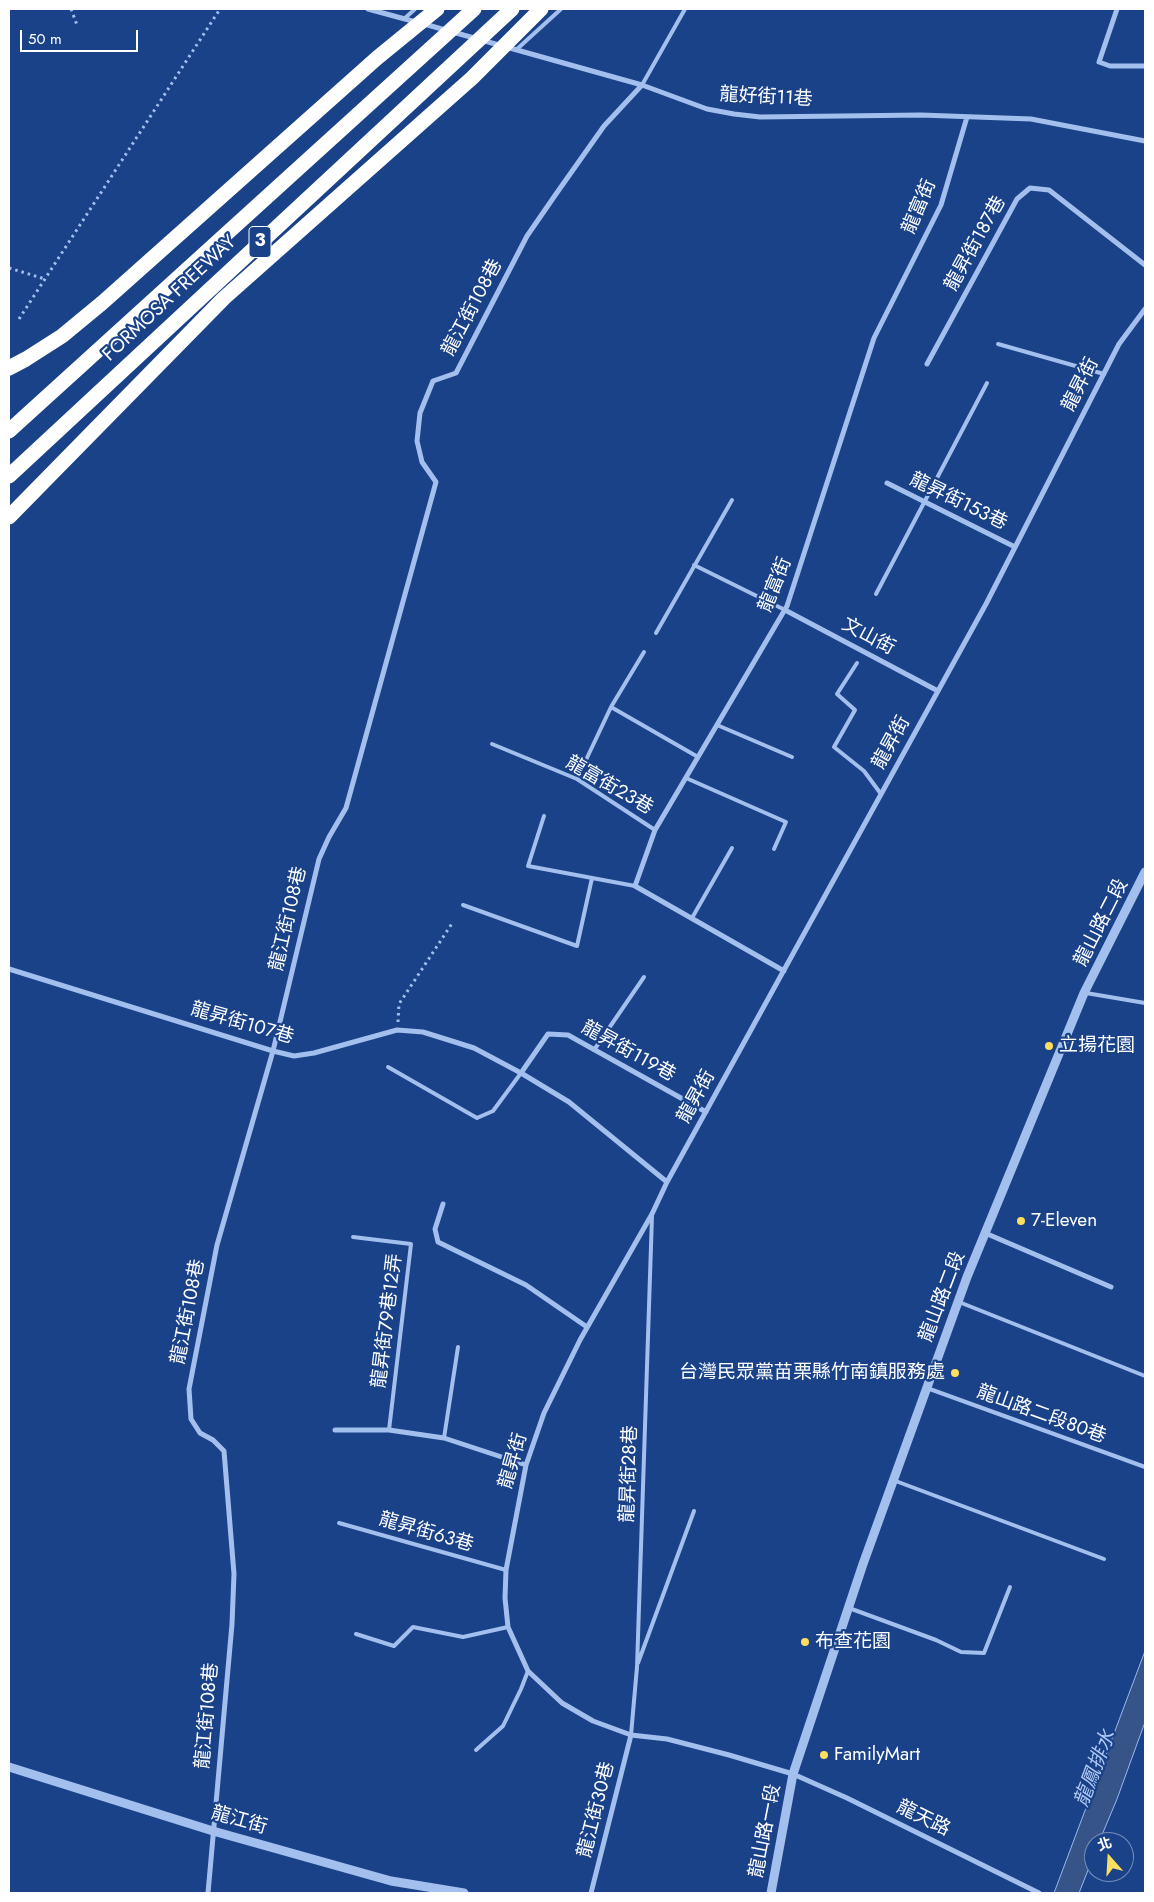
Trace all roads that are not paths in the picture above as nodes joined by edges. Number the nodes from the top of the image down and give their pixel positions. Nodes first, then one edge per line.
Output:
1 (368, 9) edge
2 (415, 9) edge
3 (437, 9) edge
4 (474, 9) edge
5 (512, 9) edge
6 (542, 9) edge
7 (561, 9) edge
8 (686, 9) edge
9 (1117, 9) edge
10 (404, 19) junction
11 (516, 50) junction
12 (1145, 66) edge
13 (642, 85) junction
14 (966, 118) junction
15 (1145, 141) edge
16 (1145, 265) edge
17 (1145, 309) edge
18 (998, 344) dead end
19 (927, 364) dead end
20 (9, 368) edge
21 (1104, 374) junction
22 (988, 382) dead end
23 (9, 431) edge
24 (9, 476) edge
25 (887, 483) dead end
26 (732, 500) dead end
27 (923, 501) junction
28 (9, 517) edge
29 (1015, 547) junction
30 (694, 565) junction
31 (876, 594) dead end
32 (785, 610) junction
33 (656, 633) dead end
34 (644, 652) dead end
35 (856, 663) dead end
36 (938, 691) junction
37 (611, 707) junction
38 (717, 725) junction
39 (492, 744) dead end
40 (698, 757) junction
41 (792, 757) dead end
42 (686, 778) junction
43 (577, 779) junction
44 (881, 794) junction
45 (544, 816) dead end
46 (656, 830) junction
47 (732, 848) dead end
48 (774, 849) dead end
49 (1145, 872) edge
50 (592, 878) junction
51 (635, 886) junction
52 (463, 905) dead end
53 (692, 918) junction
54 (9, 969) edge
55 (784, 971) junction
56 (644, 977) dead end
57 (1084, 993) junction
58 (1145, 1003) edge
59 (594, 1050) junction
60 (273, 1052) junction
61 (388, 1067) dead end
62 (521, 1072) junction
63 (706, 1112) junction
64 (667, 1182) junction
65 (443, 1204) dead end
66 (652, 1214) junction
67 (985, 1233) junction
68 (353, 1237) dead end
69 (1111, 1287) dead end
70 (958, 1302) junction
71 (587, 1327) junction
72 (458, 1347) dead end
73 (1145, 1376) edge
74 (926, 1388) junction
75 (335, 1430) dead end
76 (389, 1430) junction
77 (444, 1438) junction
78 (526, 1465) junction
79 (1145, 1467) edge
80 (893, 1480) junction
81 (694, 1511) dead end
82 (339, 1523) dead end
83 (1104, 1560) dead end
84 (506, 1570) junction
85 (1010, 1588) dead end
86 (848, 1608) junction
87 (508, 1627) junction
88 (356, 1634) dead end
89 (637, 1668) junction
90 (528, 1671) junction
91 (631, 1735) junction
92 (476, 1750) dead end
93 (9, 1767) edge
94 (793, 1774) junction
95 (213, 1830) junction
96 (447, 1892) edge
97 (208, 1893) edge
98 (464, 1893) edge
99 (591, 1893) edge
100 (771, 1893) edge
101 (1039, 1893) edge

1 - 10 street, 龍好街11巷
2 - 10 lane
3 - 20 highway, bridge
4 - 23 highway, FORMOSA FREEWAY / 3, bridge
5 - 24 highway, FORMOSA FREEWAY / 3, bridge
6 - 28 highway, bridge
7 - 11 lane
8 - 13 lane
9 - 12 street
10 - 11 street, 龍好街11巷
11 - 13 street, 龍好街11巷
13 - 14 street, 龍好街11巷
13 - 60 street, 龍江街108巷
14 - 15 street, 龍好街11巷
14 - 32 street, 龍富街
16 - 19 street, 龍昇街187巷
17 - 21 street, 龍昇街
18 - 21 lane
21 - 29 street, 龍昇街
22 - 27 lane
25 - 27 street, 龍昇街153巷
26 - 30 lane
27 - 29 street, 龍昇街153巷
27 - 31 lane
29 - 36 street, 龍昇街
30 - 32 lane
30 - 33 lane
32 - 36 street, 文山街
32 - 38 street, 龍富街
34 - 37 lane
35 - 44 lane
36 - 44 street, 龍昇街
37 - 40 lane
37 - 43 lane
38 - 40 street, 龍富街
38 - 41 lane
39 - 43 lane, 龍富街23巷
40 - 42 street, 龍富街
42 - 46 street, 龍富街
42 - 48 lane
43 - 46 lane, 龍富街23巷
44 - 55 street, 龍昇街
45 - 50 lane
46 - 51 street, 龍富街
47 - 53 lane
49 - 57 street, 龍山路二段
50 - 51 lane
50 - 52 lane
51 - 53 street
53 - 55 street
54 - 60 street, 龍昇街107巷
55 - 63 street, 龍昇街
56 - 59 lane
57 - 58 lane
57 - 67 street, 龍山路二段
59 - 62 street, 龍昇街119巷
59 - 63 street, 龍昇街119巷
60 - 62 street, 龍昇街107巷
60 - 95 street, 龍江街108巷
61 - 62 lane
62 - 64 street, 龍昇街107巷
63 - 64 street, 龍昇街
64 - 66 street, 龍昇街
65 - 71 street
66 - 71 street, 龍昇街
66 - 89 lane, 龍昇街28巷
67 - 69 street
67 - 70 street, 龍山路二段
68 - 76 lane, 龍昇街79巷12弄
70 - 73 lane
70 - 74 street, 龍山路二段
71 - 78 street, 龍昇街
72 - 77 lane
74 - 79 lane, 龍山路二段80巷
74 - 80 street, 龍山路二段
75 - 76 street
76 - 77 street
77 - 78 street
78 - 84 street, 龍昇街
80 - 83 lane
80 - 86 street, 龍山路二段
81 - 89 lane
82 - 84 lane, 龍昇街63巷
84 - 87 street, 龍昇街
85 - 86 lane
86 - 94 street, 龍山路二段
87 - 88 lane
87 - 90 street, 龍昇街
89 - 91 lane, 龍昇街28巷
90 - 91 street, 龍昇街
90 - 92 lane
91 - 94 street, 龍昇街
91 - 99 street, 龍江街30巷
93 - 95 street, 龍江街
94 - 100 street, 龍山路一段
94 - 101 street, 龍天路
95 - 96 street, 龍江街
95 - 97 street, 龍江街108巷
96 - 98 street, 龍江街

